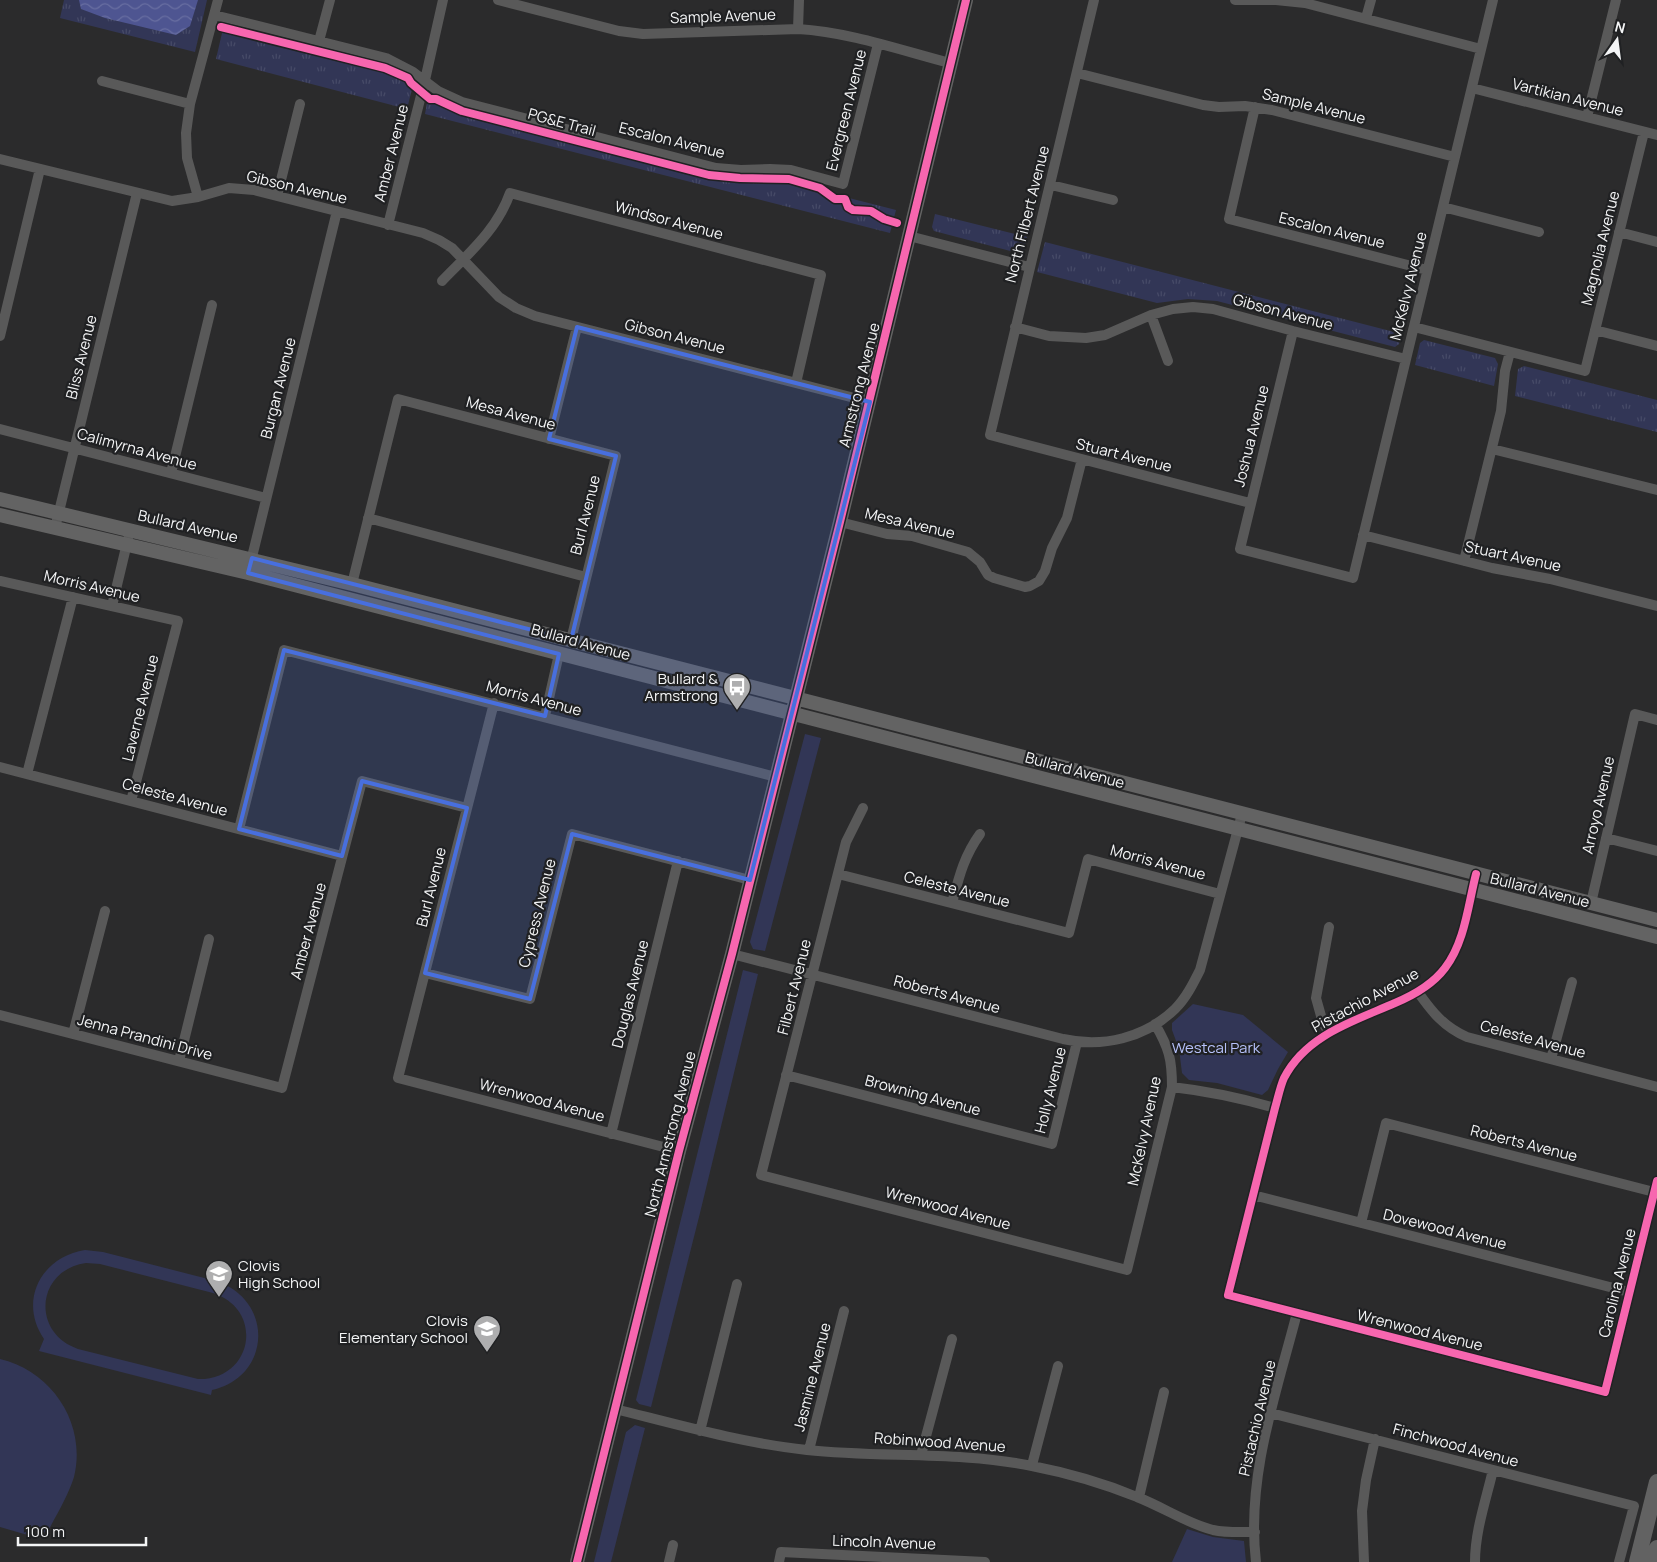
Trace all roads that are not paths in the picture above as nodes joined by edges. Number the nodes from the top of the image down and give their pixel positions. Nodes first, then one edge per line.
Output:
1 (218, 0) edge
2 (330, 0) edge
3 (443, 0) edge
4 (498, 0) edge
5 (799, 0) edge
6 (966, 0) edge
7 (1094, 0) edge
8 (1235, 0) edge
9 (1371, 0) edge
10 (1493, 0) edge
11 (1616, 0) edge
12 (1262, 1) edge
13 (214, 15) junction
14 (1366, 18) junction
15 (798, 29) junction
16 (319, 42) junction
17 (878, 44) junction
18 (1481, 49) junction
19 (950, 63) junction
20 (1077, 73) junction
21 (425, 80) junction
22 (102, 81) dead end
23 (1472, 88) junction
24 (190, 104) junction
25 (300, 104) dead end
26 (1255, 107) junction
27 (1587, 117) junction
28 (1644, 132) junction
29 (1657, 135) edge
30 (1455, 157) junction
31 (0, 159) edge
32 (40, 169) junction
33 (843, 184) joint
34 (1051, 185) junction
35 (137, 193) junction
36 (277, 196) junction
37 (198, 198) junction
38 (1113, 200) dead end
39 (1442, 207) junction
40 (337, 211) junction
41 (388, 225) junction
42 (1540, 232) dead end
43 (1618, 232) junction
44 (909, 236) junction
45 (1657, 242) edge
46 (464, 259) junction
47 (1029, 267) junction
48 (1428, 270) junction
49 (442, 281) dead end
50 (212, 305) dead end
51 (1151, 315) junction
52 (577, 327) junction
53 (1015, 327) junction
54 (1414, 327) junction
55 (1595, 330) junction
56 (1293, 331) junction
57 (0, 336) edge
58 (1657, 346) edge
59 (1510, 352) junction
60 (1406, 359) junction
61 (1168, 362) dead end
62 (796, 383) junction
63 (870, 402) junction
64 (0, 429) edge
65 (990, 435) joint
66 (550, 439) junction
67 (74, 448) junction
68 (1492, 449) junction
69 (616, 456) joint
70 (1082, 459) junction
71 (171, 473) junction
72 (1657, 490) edge
73 (266, 498) junction
74 (0, 499) edge
75 (1250, 503) junction
76 (59, 513) junction
77 (0, 515) edge
78 (368, 518) junction
79 (840, 522) junction
80 (55, 528) junction
81 (131, 530) junction
82 (1364, 535) junction
83 (127, 544) junction
84 (252, 558) junction
85 (1464, 561) junction
86 (248, 573) junction
87 (586, 576) junction
88 (1353, 578) joint
89 (0, 581) edge
90 (352, 584) junction
91 (73, 597) junction
92 (112, 606) junction
93 (1657, 606) edge
94 (178, 622) joint
95 (485, 634) junction
96 (570, 640) junction
97 (560, 654) junction
98 (796, 698) junction
99 (494, 703) junction
100 (792, 714) junction
101 (545, 716) junction
102 (1657, 720) edge
103 (0, 768) edge
104 (27, 774) junction
105 (776, 777) junction
106 (131, 801) junction
107 (467, 808) junction
108 (863, 808) dead end
109 (1242, 814) junction
110 (239, 829) junction
111 (1238, 829) junction
112 (980, 834) dead end
113 (1606, 838) junction
114 (1657, 851) edge
115 (342, 856) junction
116 (678, 861) junction
117 (838, 874) junction
118 (1476, 874) junction
119 (750, 880) junction
120 (1472, 890) junction
121 (1220, 894) junction
122 (952, 903) junction
123 (1591, 903) junction
124 (1534, 905) junction
125 (105, 911) dead end
126 (1657, 920) edge
127 (1329, 927) dead end
128 (1068, 933) joint
129 (1657, 938) edge
130 (209, 939) dead end
131 (732, 954) junction
132 (425, 973) junction
133 (813, 974) junction
134 (1572, 982) dead end
135 (1418, 992) junction
136 (0, 1015) edge
137 (1154, 1024) junction
138 (1329, 1033) junction
139 (73, 1034) junction
140 (1076, 1042) junction
141 (1551, 1059) junction
142 (179, 1062) junction
143 (786, 1075) junction
144 (398, 1078) joint
145 (1172, 1087) junction
146 (1657, 1087) edge
147 (282, 1088) joint
148 (1275, 1108) junction
149 (610, 1134) junction
150 (1052, 1144) joint
151 (679, 1151) junction
152 (761, 1175) joint
153 (1657, 1181) edge
154 (1654, 1192) junction
155 (1253, 1195) junction
156 (1361, 1223) junction
157 (1127, 1270) joint
158 (737, 1284) dead end
159 (1629, 1292) junction
160 (1228, 1295) joint
161 (844, 1311) dead end
162 (1297, 1313) junction
163 (952, 1339) dead end
164 (1058, 1366) dead end
165 (1164, 1392) dead end
166 (1605, 1392) joint
167 (615, 1409) junction
168 (1271, 1413) junction
169 (700, 1431) junction
170 (1375, 1439) junction
171 (809, 1450) junction
172 (921, 1455) junction
173 (1032, 1465) junction
174 (1494, 1470) junction
175 (1657, 1482) edge
176 (1139, 1497) junction
177 (1254, 1532) junction
178 (673, 1545) dead end
179 (1657, 1548) edge
180 (780, 1557) edge
181 (577, 1562) edge
182 (669, 1562) edge
183 (985, 1562) edge
184 (1256, 1562) edge
185 (1364, 1562) edge
186 (1475, 1562) edge
187 (1619, 1562) edge
188 (1637, 1562) edge
189 (1653, 1562) edge

1 - 13 street
2 - 16 street
3 - 21 street, Amber Avenue
4 - 15 street, Sample Avenue
5 - 15 street
6 - 19 main road
7 - 20 street, North Filbert Avenue
8 - 12 street
9 - 14 street
10 - 18 street, McKelvy Avenue
11 - 27 street
12 - 14 street
13 - 16 street, Escalon Avenue
13 - 24 street
14 - 18 street
15 - 17 street, Sample Avenue
16 - 21 street, Escalon Avenue
17 - 19 street, Sample Avenue
17 - 33 street, Evergreen Avenue
18 - 23 street, McKelvy Avenue
19 - 44 main road, Armstrong Avenue
20 - 26 street, Sample Avenue
20 - 34 street, North Filbert Avenue
21 - 33 street, Escalon Avenue
21 - 41 street, Amber Avenue
22 - 24 street
23 - 27 street, Vartikian Avenue
23 - 30 street, McKelvy Avenue
24 - 37 street
25 - 36 street
26 - 30 street, Sample Avenue
26 - 48 street, Escalon Avenue
27 - 28 street, Vartikian Avenue
28 - 29 street, Vartikian Avenue
28 - 43 street, Magnolia Avenue
30 - 39 street, McKelvy Avenue
31 - 32 street, Gibson Avenue
32 - 35 street, Gibson Avenue
32 - 57 street
34 - 38 street
34 - 47 street, North Filbert Avenue
35 - 37 street, Gibson Avenue
35 - 67 street, Bliss Avenue
36 - 37 street, Gibson Avenue
36 - 40 street, Gibson Avenue
39 - 42 street
39 - 48 street, McKelvy Avenue
40 - 41 street, Gibson Avenue
40 - 73 street, Burgan Avenue
41 - 46 street, Gibson Avenue
43 - 45 street
43 - 55 street, Magnolia Avenue
44 - 47 street
44 - 63 main road, Armstrong Avenue
46 - 49 street
46 - 52 street, Gibson Avenue
46 - 62 street, Windsor Avenue
47 - 53 street, North Filbert Avenue
48 - 54 street, McKelvy Avenue
50 - 71 street
51 - 53 street, Gibson Avenue
51 - 56 street, Gibson Avenue
51 - 61 street
52 - 62 street, Gibson Avenue
52 - 66 street
53 - 65 street, North Filbert Avenue
54 - 59 street
54 - 60 street, McKelvy Avenue
55 - 58 street
55 - 59 street, Magnolia Avenue
56 - 60 street, Gibson Avenue
56 - 75 street, Joshua Avenue
59 - 68 street
60 - 82 street, McKelvy Avenue
62 - 63 street, Gibson Avenue
63 - 79 main road, Armstrong Avenue
64 - 67 street, Calimyrna Avenue
65 - 70 street, Stuart Avenue
66 - 69 street, Mesa Avenue
66 - 78 street, Mesa Avenue
67 - 71 street, Calimyrna Avenue
67 - 76 street, Bliss Avenue
68 - 72 street
68 - 85 street
69 - 87 street, Burl Avenue
70 - 75 street, Stuart Avenue
70 - 79 street, Mesa Avenue
71 - 73 street, Calimyrna Avenue
73 - 84 street, Burgan Avenue
74 - 76 main road, Bullard Avenue
75 - 88 street, Joshua Avenue
76 - 80 street, Bliss Avenue
76 - 81 main road, Bullard Avenue
77 - 80 main road, Bullard Avenue
78 - 87 street
78 - 90 street
79 - 98 main road, Armstrong Avenue
80 - 83 main road, Bullard Avenue
81 - 83 street
81 - 84 main road, Bullard Avenue
82 - 85 street, Stuart Avenue
82 - 88 street, McKelvy Avenue
83 - 86 main road, Bullard Avenue
83 - 92 street
84 - 86 street, Burgan Avenue
84 - 90 main road, Bullard Avenue
85 - 93 street, Stuart Avenue
86 - 95 main road, Bullard Avenue
87 - 96 street, Burl Avenue
89 - 91 street, Morris Avenue
90 - 96 main road, Bullard Avenue
91 - 92 street, Morris Avenue
91 - 104 street
92 - 94 street, Morris Avenue
94 - 106 street, Laverne Avenue
95 - 96 main road, Bullard Avenue
95 - 97 main road, Bullard Avenue
96 - 98 main road, Bullard Avenue
97 - 100 main road, Bullard Avenue
97 - 101 street
98 - 100 main road, Armstrong Avenue
98 - 109 main road, Bullard Avenue
99 - 101 street, Morris Avenue
99 - 107 street, Burl Avenue
99 - 110 street, Morris Avenue
100 - 105 main road, North Armstrong Avenue
100 - 111 main road, Bullard Avenue
101 - 105 street, Morris Avenue
102 - 113 street, Arroyo Avenue
103 - 104 street, Celeste Avenue
104 - 106 street, Celeste Avenue
105 - 119 main road, North Armstrong Avenue
106 - 110 street, Celeste Avenue
107 - 115 street, Amber Avenue
107 - 132 street, Burl Avenue
108 - 117 street, Filbert Avenue
109 - 111 street
109 - 118 main road, Bullard Avenue
110 - 115 street, Celeste Avenue
111 - 120 main road, Bullard Avenue
111 - 121 street
112 - 122 street
113 - 114 street
113 - 123 street, Arroyo Avenue
115 - 147 street, Amber Avenue
116 - 119 street
116 - 132 street, Cypress Avenue
116 - 149 street, Douglas Avenue
117 - 122 street, Celeste Avenue
117 - 133 street, Filbert Avenue
118 - 120 street, Pistachio Avenue
118 - 123 main road, Bullard Avenue
119 - 131 main road, North Armstrong Avenue
120 - 124 main road, Bullard Avenue
120 - 135 street, Pistachio Avenue
121 - 128 street, Morris Avenue
121 - 137 street
122 - 128 street, Celeste Avenue
123 - 124 main road
123 - 126 main road, Bullard Avenue
124 - 129 main road, Bullard Avenue
125 - 139 street
127 - 138 street
130 - 142 street
131 - 133 street, Roberts Avenue
131 - 151 main road, North Armstrong Avenue
132 - 144 street, Burl Avenue
133 - 140 street, Roberts Avenue
133 - 143 street, Filbert Avenue
134 - 141 street
135 - 138 street, Pistachio Avenue
135 - 141 street, Celeste Avenue
136 - 139 street, Jenna Prandini Drive
137 - 140 street, Roberts Avenue
137 - 145 street, McKelvy Avenue
138 - 148 street, Pistachio Avenue
139 - 142 street, Jenna Prandini Drive
140 - 150 street, Holly Avenue
141 - 146 street, Celeste Avenue
142 - 147 street, Jenna Prandini Drive
143 - 150 street, Browning Avenue
143 - 152 street, Filbert Avenue
144 - 149 street, Wrenwood Avenue
145 - 148 street
145 - 157 street, McKelvy Avenue
148 - 155 street, Pistachio Avenue
149 - 151 street, Wrenwood Avenue
151 - 167 main road, North Armstrong Avenue
152 - 157 street, Wrenwood Avenue
153 - 154 street, Carolina Avenue
154 - 156 street, Roberts Avenue
154 - 159 street, Carolina Avenue
155 - 156 street, Dovewood Avenue
155 - 160 street, Pistachio Avenue
156 - 159 street, Dovewood Avenue
158 - 169 street
159 - 166 street, Carolina Avenue
160 - 162 street, Wrenwood Avenue
161 - 171 street, Jasmine Avenue
162 - 166 street, Wrenwood Avenue
162 - 168 street, Pistachio Avenue
163 - 172 street
164 - 173 street
165 - 176 street
167 - 169 street, Robinwood Avenue
167 - 181 main road, North Armstrong Avenue
168 - 170 street, Finchwood Avenue
168 - 177 street, Pistachio Avenue
169 - 171 street, Robinwood Avenue
170 - 174 street, Finchwood Avenue
170 - 185 street
171 - 172 street, Robinwood Avenue
172 - 173 street, Robinwood Avenue
173 - 176 street, Robinwood Avenue
174 - 186 street
174 - 187 street, Finchwood Avenue
175 - 188 main road
176 - 177 street, Robinwood Avenue
177 - 184 street, Pistachio Avenue
178 - 182 street
179 - 189 main road
180 - 183 street, Lincoln Avenue

